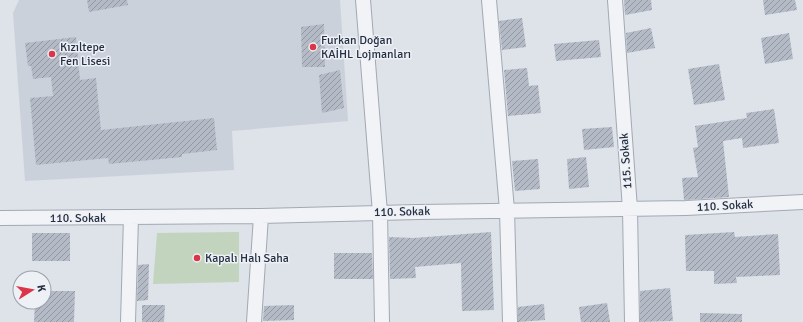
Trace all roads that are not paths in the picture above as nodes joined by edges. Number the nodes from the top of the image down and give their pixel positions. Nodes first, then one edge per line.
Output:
1 (363, 0) edge
2 (489, 0) edge
3 (615, 0) edge
4 (803, 202) edge
5 (630, 209) junction
6 (507, 210) junction
7 (380, 213) junction
8 (261, 216) junction
9 (131, 217) junction
10 (0, 218) edge
11 (128, 322) edge
12 (254, 322) edge
13 (382, 322) edge
14 (510, 322) edge
15 (632, 322) edge

1 - 7 street
2 - 6 street
3 - 5 street, 115. Sokak
4 - 5 street, 110. Sokak
5 - 6 street, 110. Sokak
5 - 15 street, 115. Sokak
6 - 7 street, 110. Sokak
6 - 14 street
7 - 8 street, 110. Sokak
7 - 13 street
8 - 9 street, 110. Sokak
8 - 12 street
9 - 10 street, 110. Sokak
9 - 11 street

